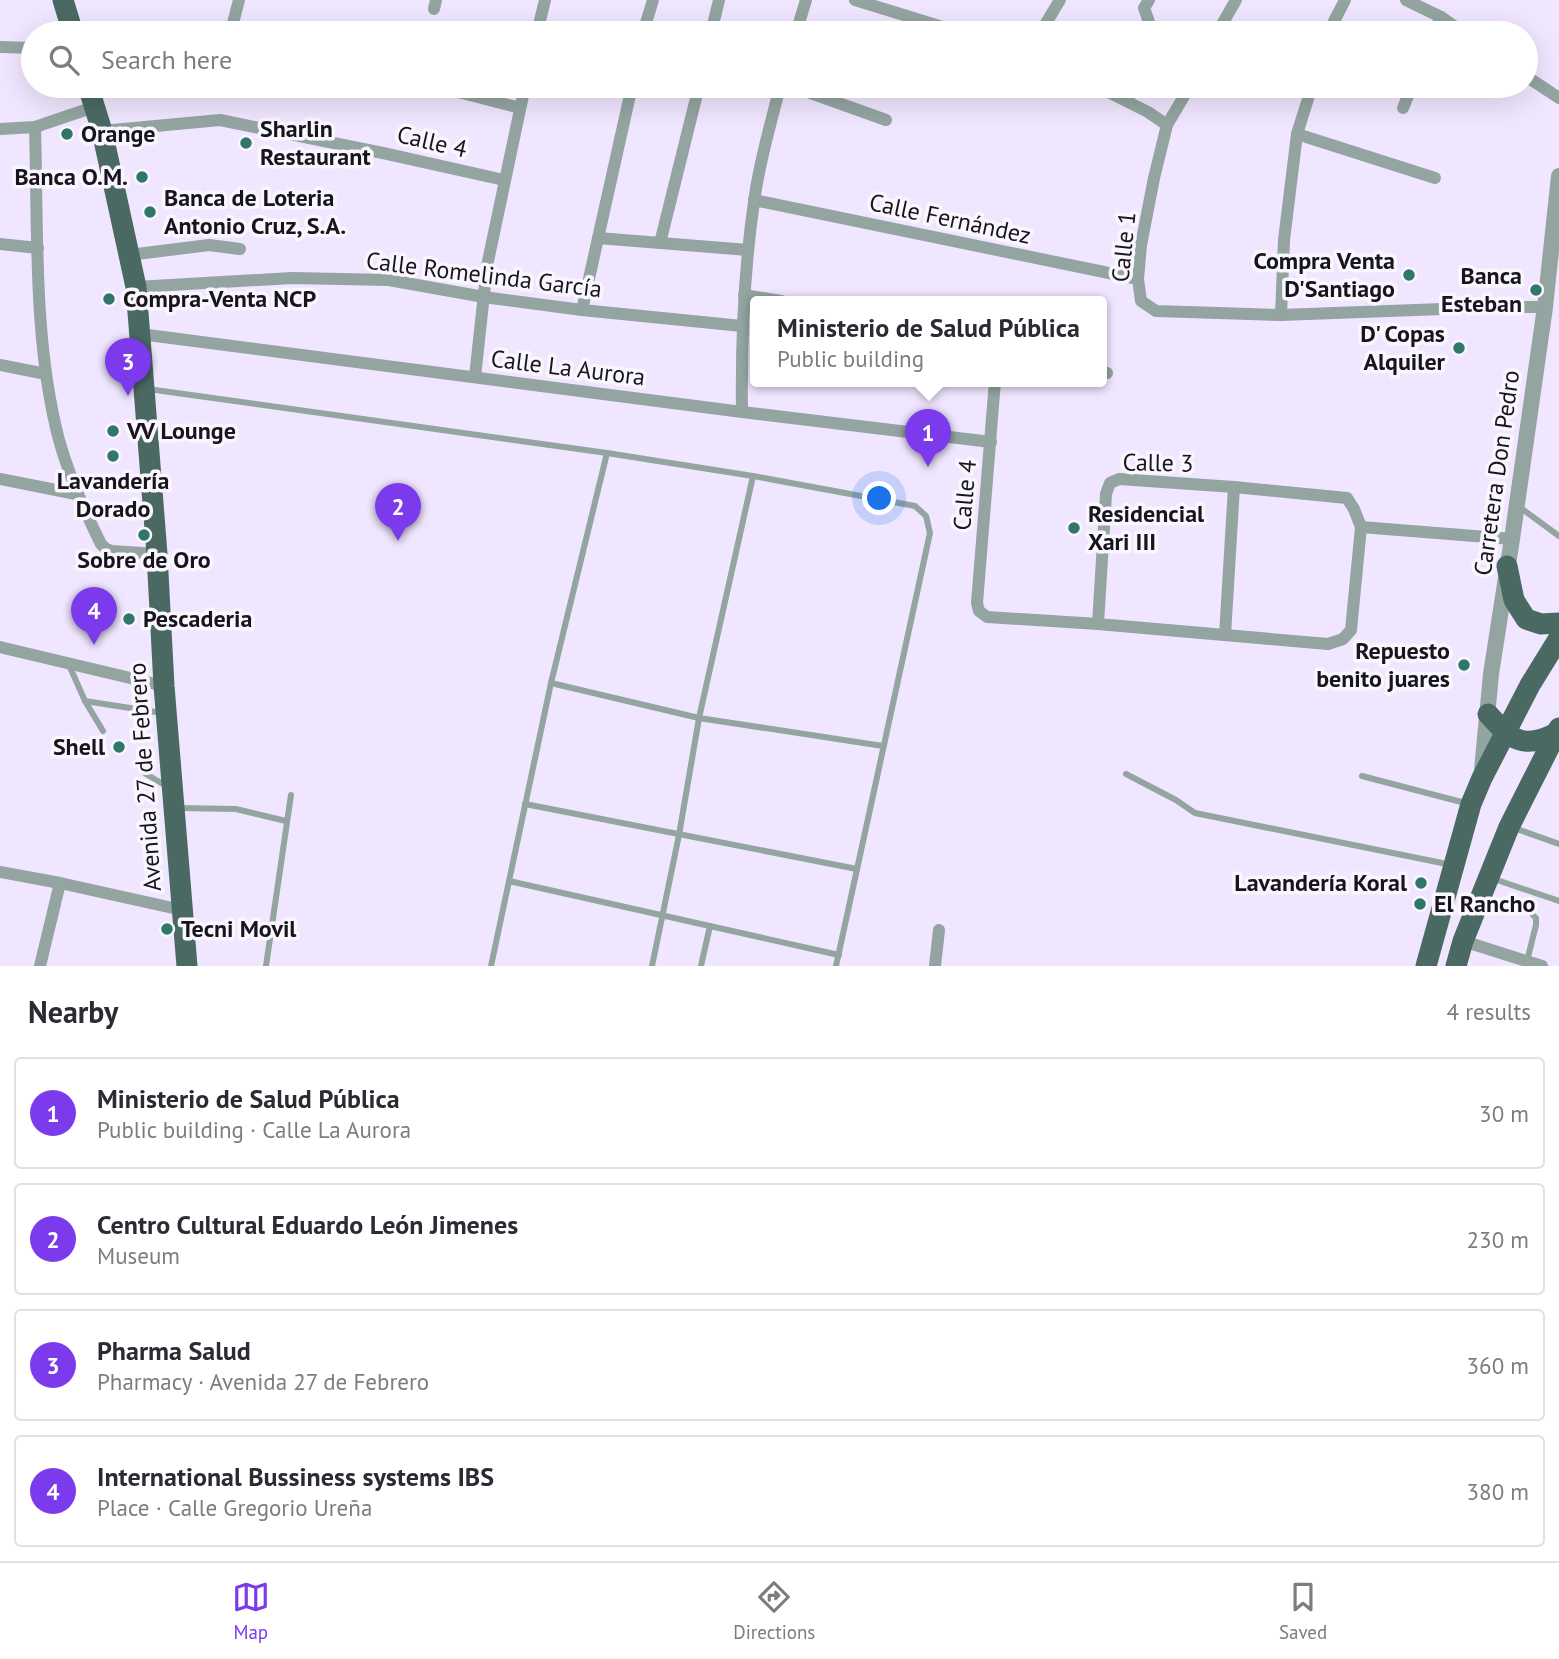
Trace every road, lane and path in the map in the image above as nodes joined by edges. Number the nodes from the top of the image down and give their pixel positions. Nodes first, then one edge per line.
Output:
1 (63, 0) edge
2 (239, 0) edge
3 (545, 0) edge
4 (653, 0) edge
5 (719, 0) edge
6 (806, 0) edge
7 (855, 0) edge
8 (1060, 0) edge
9 (1149, 0) edge
10 (1236, 0) edge
11 (1345, 0) edge
12 (1406, 0) edge
13 (1441, 17) junction
14 (69, 21) edge
15 (234, 21) edge
16 (540, 21) edge
17 (647, 21) edge
18 (714, 21) edge
19 (800, 21) edge
20 (923, 21) edge
21 (1047, 21) edge
22 (1149, 21) edge
23 (1224, 21) edge
24 (1334, 21) edge
25 (1439, 21) edge
26 (1447, 21) edge
27 (0, 47) edge
28 (21, 48) edge
29 (1538, 84) edge
30 (91, 98) edge
31 (481, 98) edge
32 (522, 98) edge
33 (629, 98) edge
34 (696, 98) edge
35 (777, 98) edge
36 (825, 98) edge
37 (1122, 98) edge
38 (1129, 98) edge
39 (1182, 98) edge
40 (1308, 98) edge
41 (1407, 98) edge
42 (1559, 99) edge
43 (1128, 101) junction
44 (94, 107) junction
45 (520, 108) junction
46 (1403, 108) dead end
47 (886, 120) dead end
48 (1167, 125) junction
49 (36, 127) junction
50 (0, 129) edge
51 (102, 131) junction
52 (1297, 134) junction
53 (1559, 176) edge
54 (1435, 178) dead end
55 (504, 180) junction
56 (754, 200) junction
57 (598, 238) junction
58 (660, 243) junction
59 (0, 244) edge
60 (38, 248) junction
61 (240, 249) dead end
62 (748, 250) junction
63 (129, 256) junction
64 (1138, 279) junction
65 (136, 287) junction
66 (744, 295) junction
67 (750, 296) edge
68 (484, 298) junction
69 (1545, 307) junction
70 (582, 310) junction
71 (1281, 315) junction
72 (742, 326) junction
73 (140, 334) junction
74 (0, 365) edge
75 (47, 374) junction
76 (475, 377) junction
77 (995, 387) edge
78 (145, 388) junction
79 (742, 412) junction
80 (991, 442) junction
81 (607, 453) junction
82 (753, 477) junction
83 (0, 479) edge
84 (1234, 486) junction
85 (76, 494) junction
86 (1517, 505) junction
87 (1361, 527) junction
88 (1559, 536) edge
89 (1512, 539) junction
90 (157, 554) junction
91 (1507, 566) junction
92 (1526, 619) junction
93 (1559, 623) edge
94 (1098, 624) junction
95 (1225, 635) junction
96 (0, 647) edge
97 (1556, 650) edge
98 (68, 663) junction
99 (551, 683) junction
100 (164, 686) junction
101 (85, 701) junction
102 (166, 713) junction
103 (1488, 714) junction
104 (699, 718) junction
105 (1558, 731) edge
106 (103, 732) dead end
107 (1506, 733) junction
108 (883, 746) junction
109 (135, 762) dead end
110 (1126, 774) dead end
111 (1362, 776) dead end
112 (1482, 778) junction
113 (291, 795) dead end
114 (173, 799) junction
115 (525, 804) junction
116 (1471, 804) junction
117 (286, 821) junction
118 (1509, 827) junction
119 (679, 835) junction
120 (1559, 844) edge
121 (1453, 866) junction
122 (857, 869) junction
123 (0, 872) edge
124 (509, 881) junction
125 (60, 883) junction
126 (1485, 887) junction
127 (1559, 901) edge
128 (182, 910) junction
129 (662, 916) junction
130 (710, 926) junction
131 (939, 930) dead end
132 (1463, 941) junction
133 (839, 955) junction
134 (1527, 961) junction
135 (40, 966) edge
136 (187, 966) edge
137 (265, 966) edge
138 (491, 966) edge
139 (652, 966) edge
140 (701, 966) edge
141 (836, 966) edge
142 (935, 966) edge
143 (1426, 966) edge
144 (1456, 966) edge
145 (1542, 966) edge

1 - 14 main road
2 - 15 street
3 - 16 street
4 - 17 street
5 - 18 street
6 - 19 street
7 - 20 street
8 - 21 street
9 - 22 street
10 - 23 street
11 - 24 street
12 - 13 street
13 - 25 street
13 - 26 street
27 - 28 street
29 - 42 street
30 - 44 main road, Avenida 27 de Febrero
31 - 45 street
32 - 45 street
33 - 57 street
34 - 58 street
35 - 56 street
36 - 47 street
37 - 43 street
38 - 43 street
39 - 48 street, Calle 1
40 - 52 street
41 - 46 street
43 - 48 street
44 - 49 street
44 - 51 main road, Avenida 27 de Febrero
45 - 55 street
48 - 64 street, Calle 1
49 - 50 street
49 - 60 street
51 - 55 street, Calle 4
51 - 63 main road, Avenida 27 de Febrero
52 - 54 street
52 - 71 street
53 - 69 street, Carretera Don Pedro
55 - 68 street
56 - 62 street
56 - 64 street, Calle Fernández
57 - 58 street
57 - 70 street
58 - 62 street
59 - 60 street
60 - 75 street
61 - 63 street
62 - 66 street
63 - 65 main road, Avenida 27 de Febrero
64 - 71 street, Calle 1
65 - 68 street, Calle Romelinda García
65 - 73 main road, Avenida 27 de Febrero
66 - 67 street
66 - 72 street
68 - 70 street, Calle Romelinda García
68 - 76 street
69 - 71 street, Calle 1
69 - 86 street, Carretera Don Pedro
70 - 72 street, Calle Romelinda García
72 - 79 street
73 - 76 street, Calle La Aurora
73 - 78 main road, Avenida 27 de Febrero
74 - 75 street
75 - 85 street
76 - 79 street, Calle La Aurora
77 - 80 street, Calle 4
78 - 81 lane
78 - 90 main road, Avenida 27 de Febrero
79 - 80 street, Calle La Aurora
80 - 94 street, Calle 4
81 - 82 lane
81 - 99 lane
82 - 104 lane
82 - 108 lane
83 - 85 street
84 - 87 street, Calle 3
84 - 94 street, Calle 3
84 - 95 street
85 - 90 street
86 - 88 lane
86 - 89 street, Carretera Don Pedro
87 - 89 street
87 - 95 street
89 - 91 street, Carretera Don Pedro
90 - 100 main road, Avenida 27 de Febrero
91 - 92 main road
91 - 103 street, Carretera Don Pedro
92 - 93 main road
92 - 97 main road
94 - 95 street
96 - 98 street
97 - 107 main road
98 - 100 street
98 - 101 lane
99 - 104 lane
99 - 115 lane
100 - 102 main road, Avenida 27 de Febrero
101 - 102 lane
101 - 106 lane
102 - 114 main road, Avenida 27 de Febrero
103 - 107 main road
103 - 112 street, Carretera Don Pedro
104 - 108 lane
104 - 119 lane
105 - 107 main road
105 - 118 main road
107 - 112 main road
108 - 122 lane
109 - 114 lane
110 - 121 lane
111 - 116 lane
112 - 116 main road
113 - 117 lane
114 - 117 lane
114 - 128 main road, Avenida 27 de Febrero
115 - 119 lane
115 - 124 lane
116 - 121 main road
117 - 137 lane
118 - 120 lane
118 - 126 main road
119 - 122 lane
119 - 129 lane
121 - 143 main road
122 - 133 lane
123 - 125 street
124 - 129 lane
124 - 138 lane
125 - 128 street
125 - 135 street
126 - 127 lane
126 - 132 main road
126 - 134 lane
128 - 136 main road, Avenida 27 de Febrero
129 - 130 lane
129 - 139 lane
130 - 133 lane
130 - 140 lane
131 - 142 street
132 - 134 street
132 - 144 main road
133 - 141 lane
134 - 145 street

